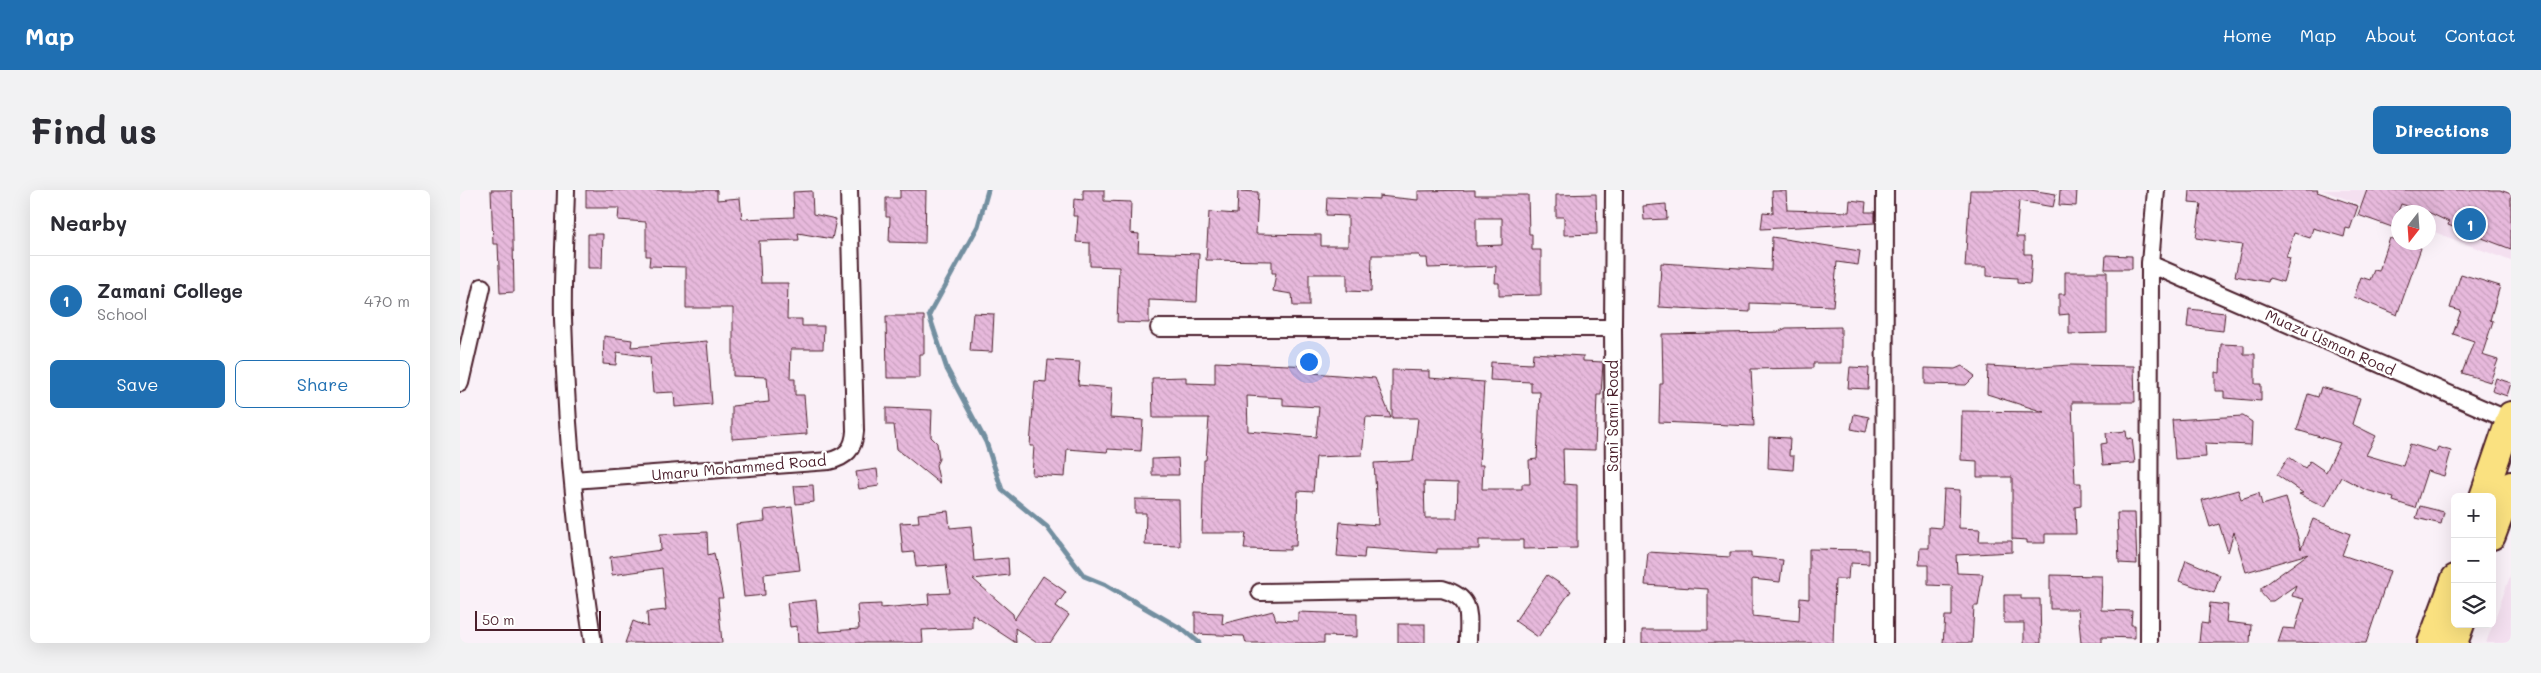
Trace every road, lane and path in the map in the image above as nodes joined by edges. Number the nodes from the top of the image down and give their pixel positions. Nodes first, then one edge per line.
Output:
1 (566, 190) edge
2 (849, 190) edge
3 (1614, 190) edge
4 (1885, 190) edge
5 (2156, 190) edge
6 (2150, 264) junction
7 (482, 287) dead end
8 (1160, 328) dead end
9 (1613, 328) junction
10 (460, 383) edge
11 (2510, 419) edge
12 (573, 480) junction
13 (2511, 485) edge
14 (2484, 493) edge
15 (2496, 525) edge
16 (2453, 583) edge
17 (1260, 592) dead end
18 (2459, 628) edge
19 (594, 643) edge
20 (1468, 643) edge
21 (1615, 643) edge
22 (1884, 643) edge
23 (2149, 643) edge
24 (2431, 643) edge
25 (2454, 643) edge

1 - 12 street
2 - 12 street, Umaru Mohammed Road
3 - 9 street, Sani Sami Road
4 - 22 street
5 - 6 street
6 - 11 street, Muazu Usman Road
6 - 23 street
7 - 10 street
8 - 9 street
9 - 21 street, Sani Sami Road
11 - 14 main road
12 - 19 street
13 - 15 main road
16 - 24 main road
17 - 20 street
18 - 25 main road

